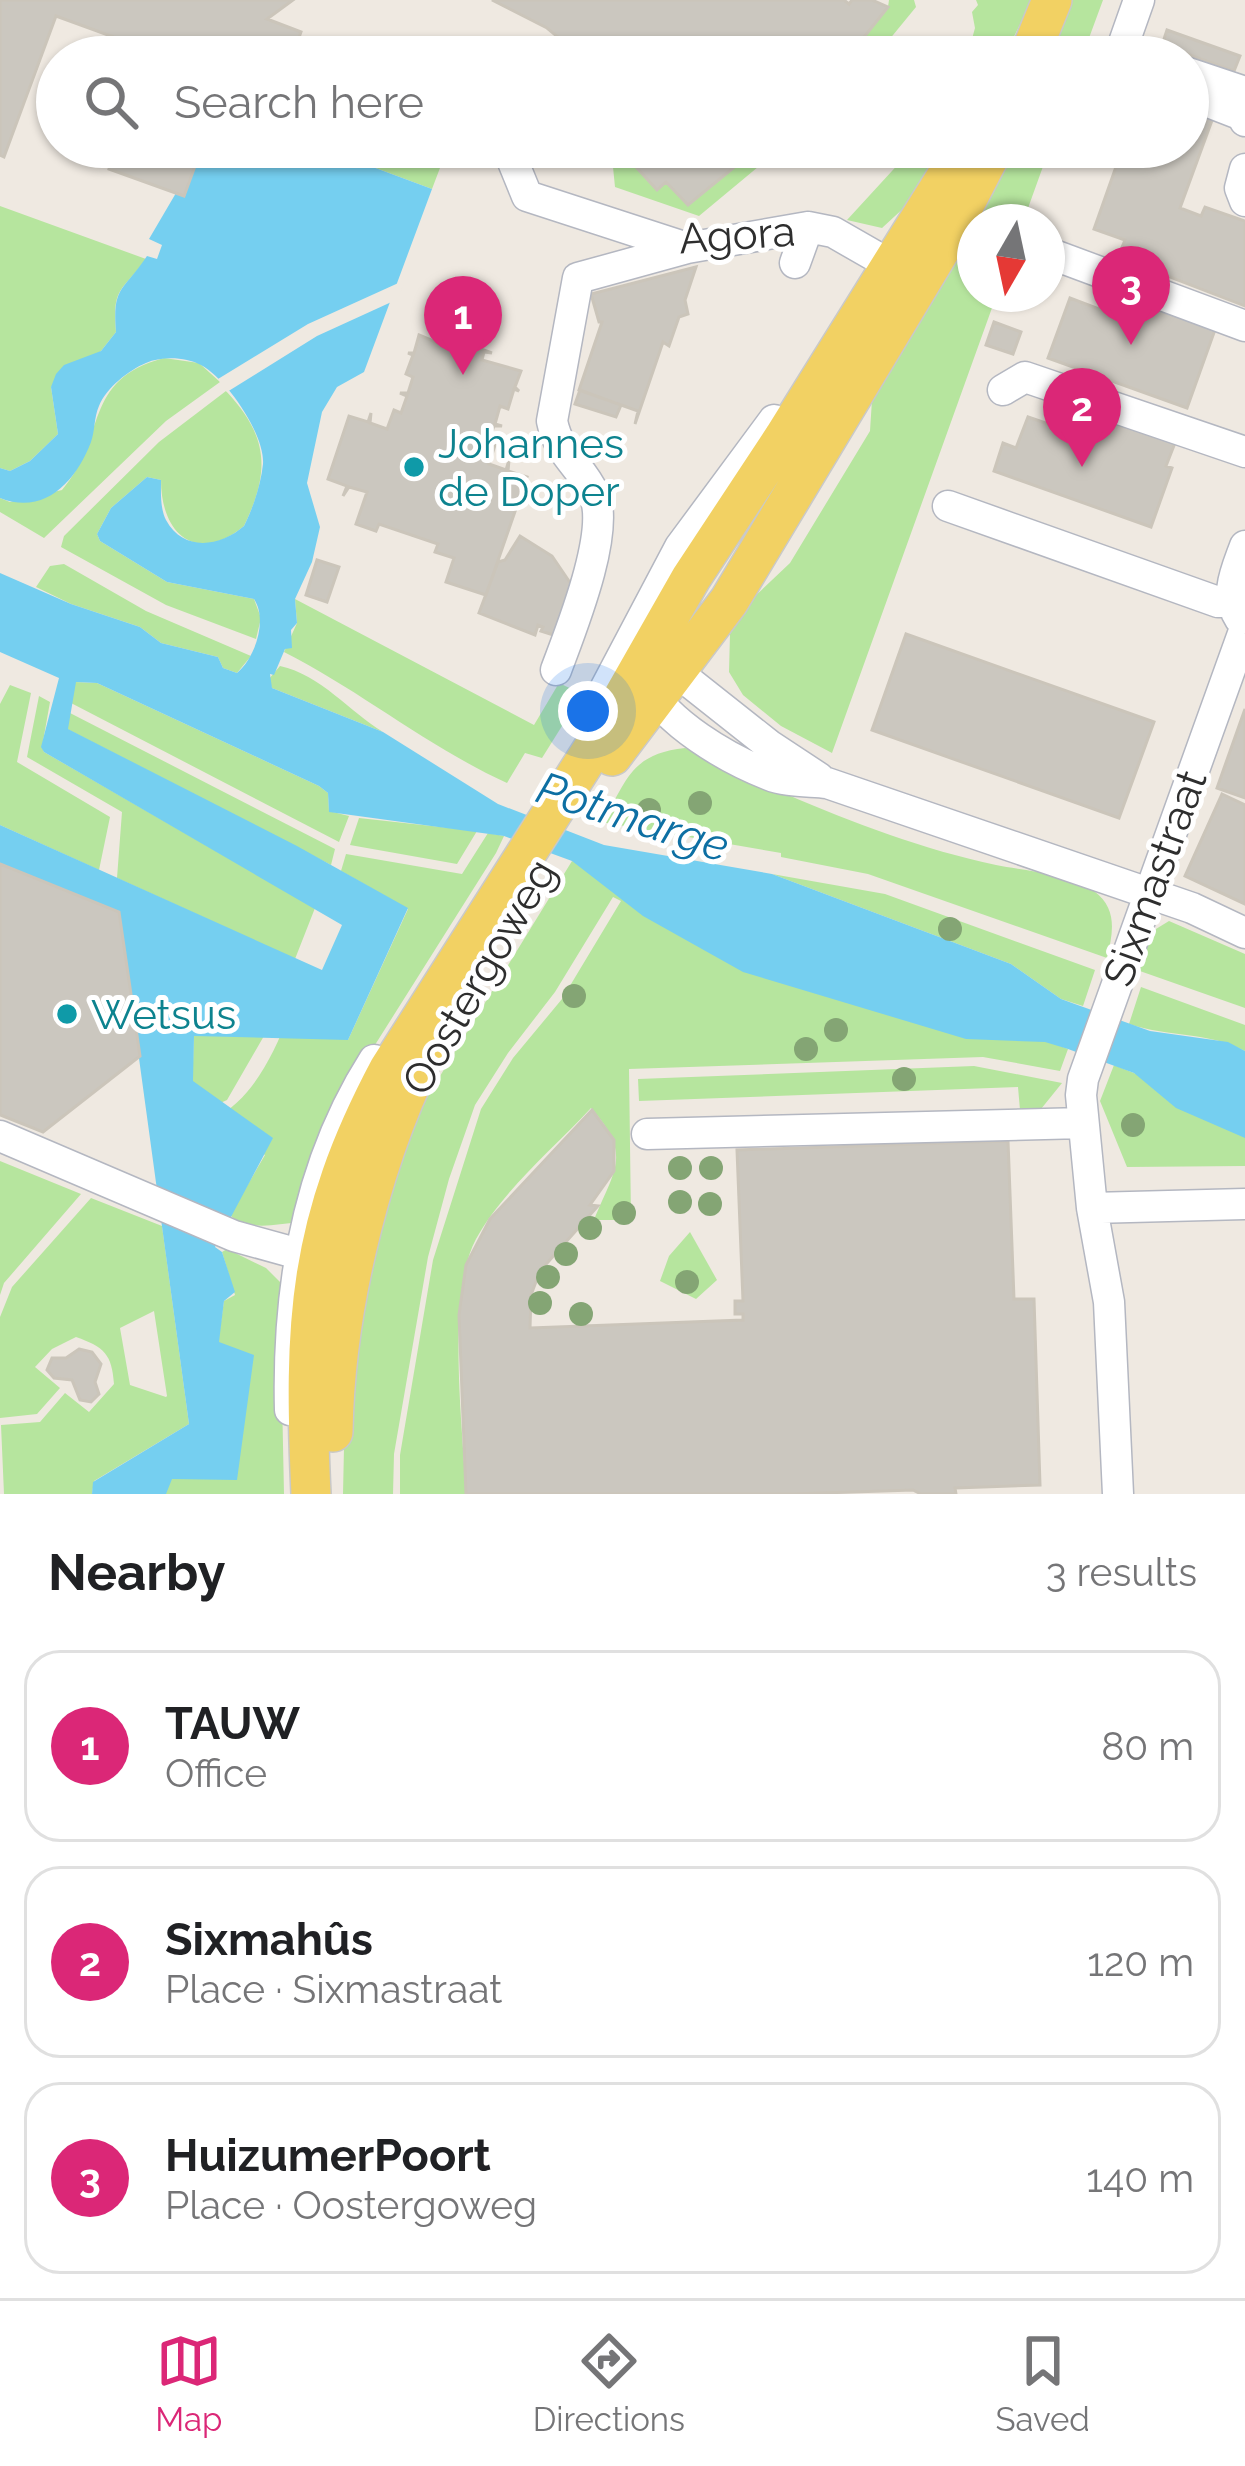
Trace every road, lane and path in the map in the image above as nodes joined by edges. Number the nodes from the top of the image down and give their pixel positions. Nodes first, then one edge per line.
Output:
1 (1139, 0) edge
2 (1126, 36) edge
3 (1209, 80) edge
4 (1245, 92) edge
5 (1209, 102) edge
6 (1245, 122) edge
7 (516, 168) edge
8 (955, 168) edge
9 (980, 168) edge
10 (1245, 169) edge
11 (1245, 201) edge
12 (808, 227) junction
13 (687, 248) junction
14 (1065, 259) edge
15 (795, 263) dead end
16 (907, 274) junction
17 (1245, 326) edge
18 (839, 349) junction
19 (1003, 390) dead end
20 (1245, 452) edge
21 (948, 506) dead end
22 (1245, 546) edge
23 (1241, 617) edge
24 (556, 670) dead end
25 (657, 681) junction
26 (558, 806) junction
27 (530, 849) junction
28 (1148, 892) junction
29 (1245, 933) edge
30 (1083, 1123) junction
31 (647, 1134) dead end
32 (0, 1136) edge
33 (1245, 1204) edge
34 (1092, 1208) junction
35 (323, 1260) junction
36 (292, 1494) edge
37 (311, 1494) edge
38 (333, 1494) edge
39 (1118, 1494) edge

1 - 2 street
3 - 4 street
5 - 6 street
7 - 13 street, Agora
8 - 16 main road, Oostergoweg
9 - 16 main road, Oostergoweg
10 - 11 street
12 - 13 street, Agora
12 - 15 street
12 - 16 street, Agora
13 - 24 street
14 - 17 street
16 - 18 main road, Oostergoweg
16 - 25 main road, Oostergoweg
18 - 25 main road, Oostergoweg
18 - 26 street, Oostergoweg
19 - 20 street
21 - 23 street
22 - 23 street, Sixmastraat
23 - 28 street, Sixmastraat
25 - 26 main road, Oostergoweg
25 - 28 street
26 - 27 main road, Oostergoweg
27 - 35 main road, Oostergoweg
27 - 35 street, Oostergoweg
28 - 29 street
28 - 30 street, Sixmastraat
30 - 31 street
30 - 34 street, Sixmastraat
32 - 35 street
33 - 34 street
34 - 39 street, Sixmastraat
35 - 36 street, Oostergoweg
35 - 37 main road, Oostergoweg
35 - 38 main road, Oostergoweg

